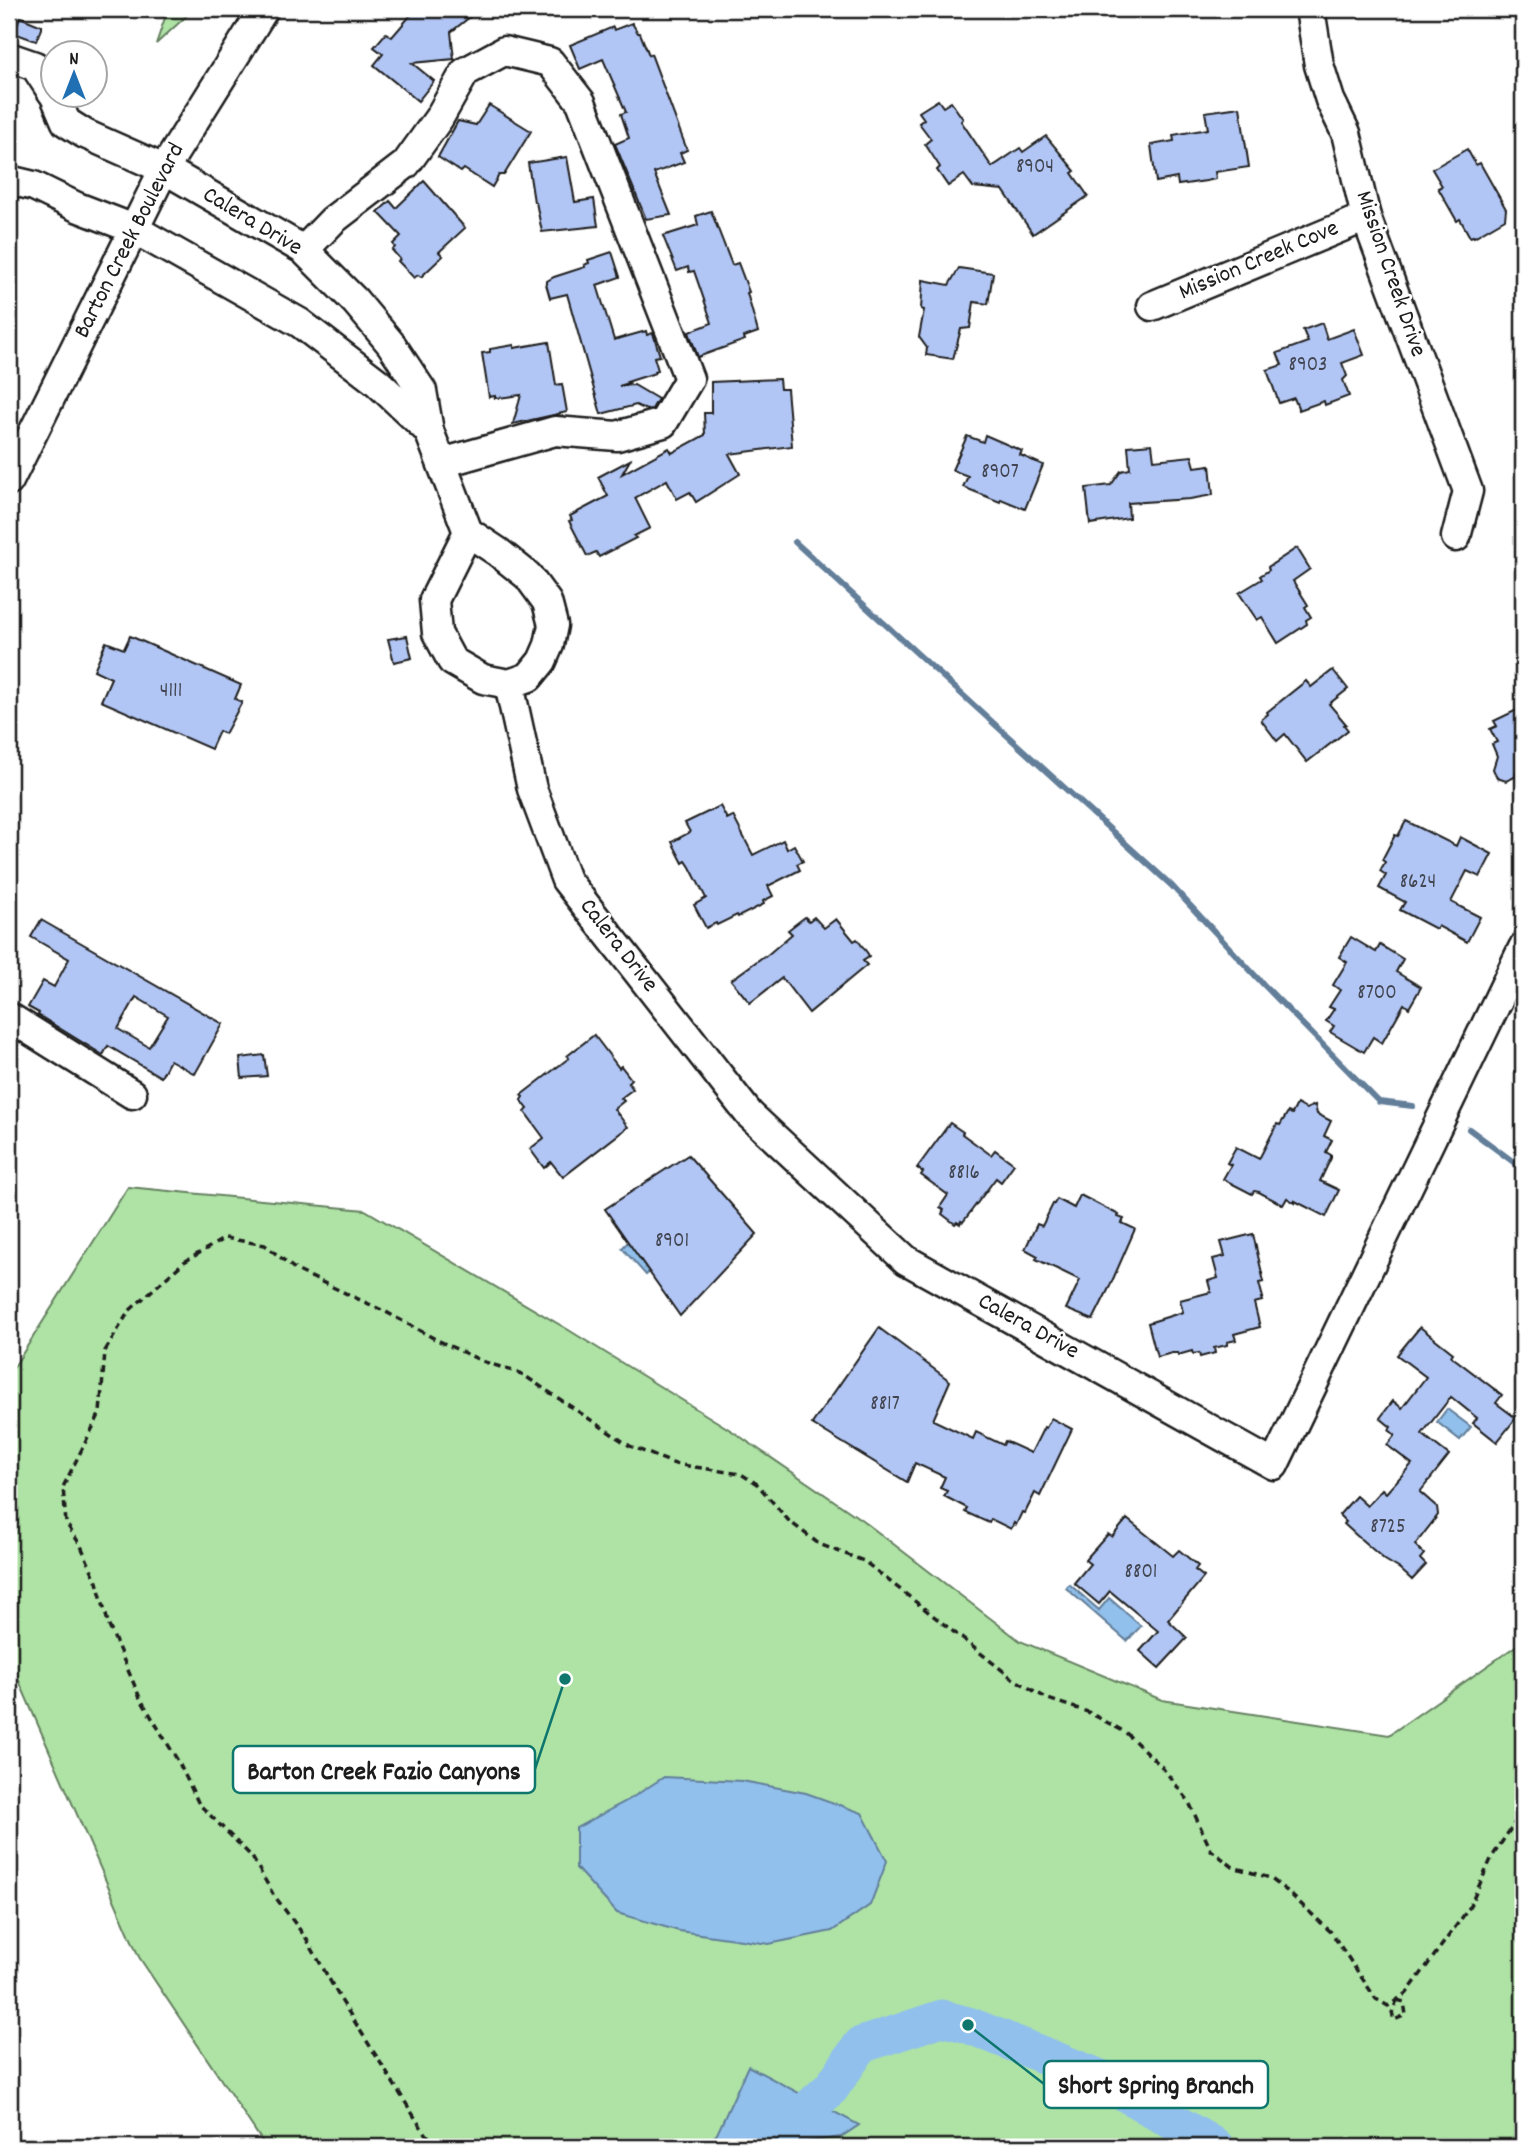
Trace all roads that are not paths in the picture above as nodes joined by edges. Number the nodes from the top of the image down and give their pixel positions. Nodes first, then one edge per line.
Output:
1 (264, 9) edge
2 (1310, 9) edge
3 (9, 57) edge
4 (38, 70) edge
5 (60, 108) edge
6 (164, 169) junction
7 (9, 180) edge
8 (1366, 217) junction
9 (134, 229) junction
10 (304, 250) junction
11 (1152, 306) dead end
12 (429, 431) junction
13 (442, 463) junction
14 (9, 481) edge
15 (468, 532) junction
16 (1456, 537) dead end
17 (509, 684) junction
18 (1523, 948) edge
19 (9, 1017) edge
20 (132, 1094) dead end

1 - 6 street, Barton Creek Boulevard
2 - 8 street, Mission Creek Drive
3 - 4 street, Calera Drive
5 - 6 street, Calera Drive
6 - 9 street, Barton Creek Boulevard
6 - 10 street, Calera Drive
7 - 9 street, Calera Drive
8 - 11 street, Mission Creek Cove
8 - 16 street, Mission Creek Drive
9 - 12 street, Calera Drive
9 - 14 street, Barton Creek Boulevard
10 - 12 street, Calera Drive
10 - 13 street
12 - 13 street, Calera Drive
13 - 15 street, Calera Drive
15 - 17 street
15 - 17 street
17 - 18 street, Calera Drive
19 - 20 street

